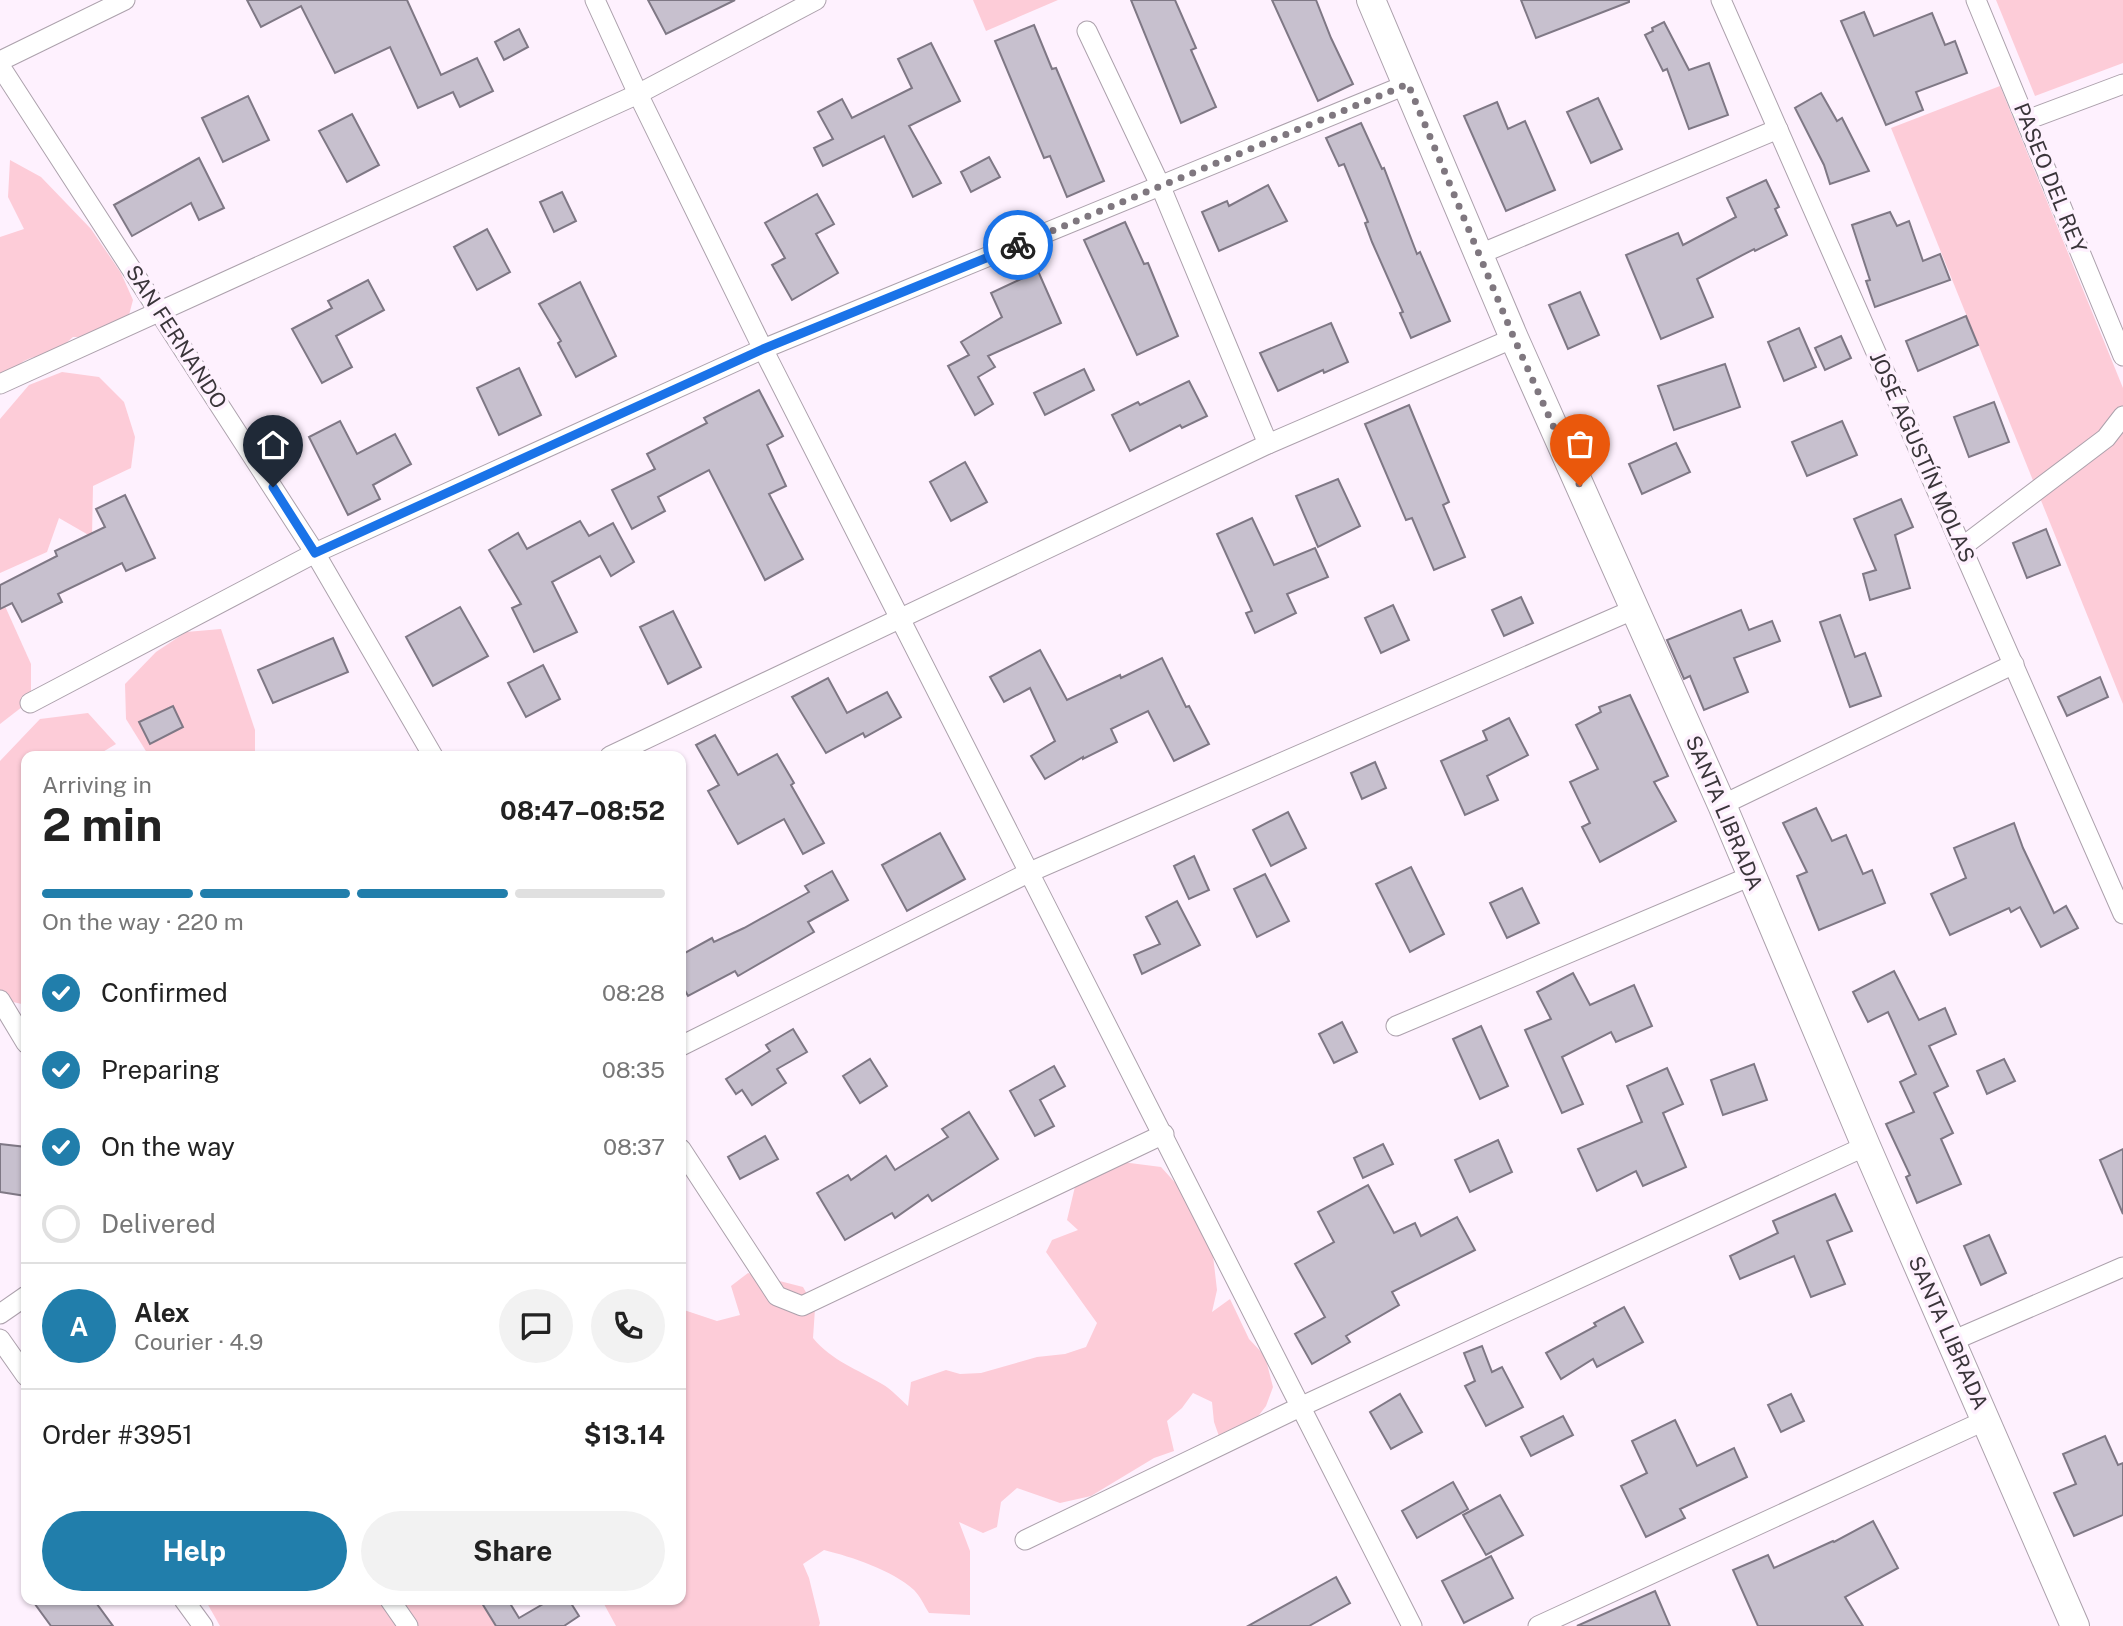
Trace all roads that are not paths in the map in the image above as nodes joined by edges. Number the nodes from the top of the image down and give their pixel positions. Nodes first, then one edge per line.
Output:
1 (125, 0) edge
2 (596, 0) edge
3 (816, 0) edge
4 (1371, 0) edge
5 (1721, 0) edge
6 (1976, 0) edge
7 (1087, 31) dead end
8 (0, 63) edge
9 (1408, 84) junction
10 (2123, 84) edge
11 (638, 94) junction
12 (2027, 120) junction
13 (1778, 129) junction
14 (1160, 185) junction
15 (1480, 254) junction
16 (160, 311) junction
17 (1514, 338) junction
18 (763, 349) junction
19 (2123, 356) edge
20 (0, 384) edge
21 (2123, 416) edge
22 (1268, 444) junction
23 (1962, 547) junction
24 (315, 553) junction
25 (1635, 609) junction
26 (900, 618) junction
27 (2014, 664) junction
28 (30, 703) dead end
29 (430, 751) edge
30 (621, 751) edge
31 (1723, 805) junction
32 (1030, 872) junction
33 (1751, 876) junction
34 (2123, 914) edge
35 (0, 1000) edge
36 (20, 1017) edge
37 (1396, 1026) dead end
38 (686, 1044) edge
39 (1164, 1134) junction
40 (1866, 1146) junction
41 (686, 1157) edge
42 (2123, 1267) edge
43 (21, 1300) edge
44 (0, 1314) edge
45 (0, 1339) edge
46 (1952, 1341) junction
47 (21, 1369) edge
48 (1300, 1407) junction
49 (1986, 1419) junction
50 (1024, 1540) dead end
51 (188, 1605) edge
52 (393, 1605) edge
53 (203, 1626) edge
54 (408, 1626) edge
55 (1412, 1626) edge
56 (1538, 1626) edge
57 (2075, 1626) edge

1 - 8 street
2 - 11 street
3 - 11 street
4 - 9 street, SANTA LIBRADA
5 - 13 street, JOSÉ AGUSTÍN MOLAS
6 - 12 street, PASEO DEL REY
7 - 14 street
8 - 16 street, SAN FERNANDO
9 - 14 street
9 - 15 street, SANTA LIBRADA
10 - 12 street
11 - 16 street
11 - 18 street
12 - 19 street, PASEO DEL REY
13 - 15 street
13 - 23 street, JOSÉ AGUSTÍN MOLAS
14 - 18 street
14 - 22 street
15 - 17 street, SANTA LIBRADA
16 - 20 street
16 - 24 street, SAN FERNANDO
17 - 22 street
17 - 25 street, SANTA LIBRADA
18 - 24 street
18 - 26 street
21 - 23 street
22 - 26 street
23 - 27 street, JOSÉ AGUSTÍN MOLAS
24 - 28 street
24 - 29 street, SAN FERNANDO
25 - 31 street, SANTA LIBRADA
25 - 32 street
26 - 30 street
26 - 32 street
27 - 31 street
27 - 34 street, JOSÉ AGUSTÍN MOLAS
31 - 33 street, SANTA LIBRADA
32 - 38 street
32 - 39 street
33 - 37 street
33 - 40 street, SANTA LIBRADA
35 - 36 street
39 - 41 street
39 - 48 street
40 - 46 street, SANTA LIBRADA
40 - 48 street
42 - 46 street
43 - 44 street
45 - 47 street
46 - 49 street, SANTA LIBRADA
48 - 50 street
48 - 55 street
49 - 56 street
49 - 57 street, SANTA LIBRADA
51 - 53 street
52 - 54 street

